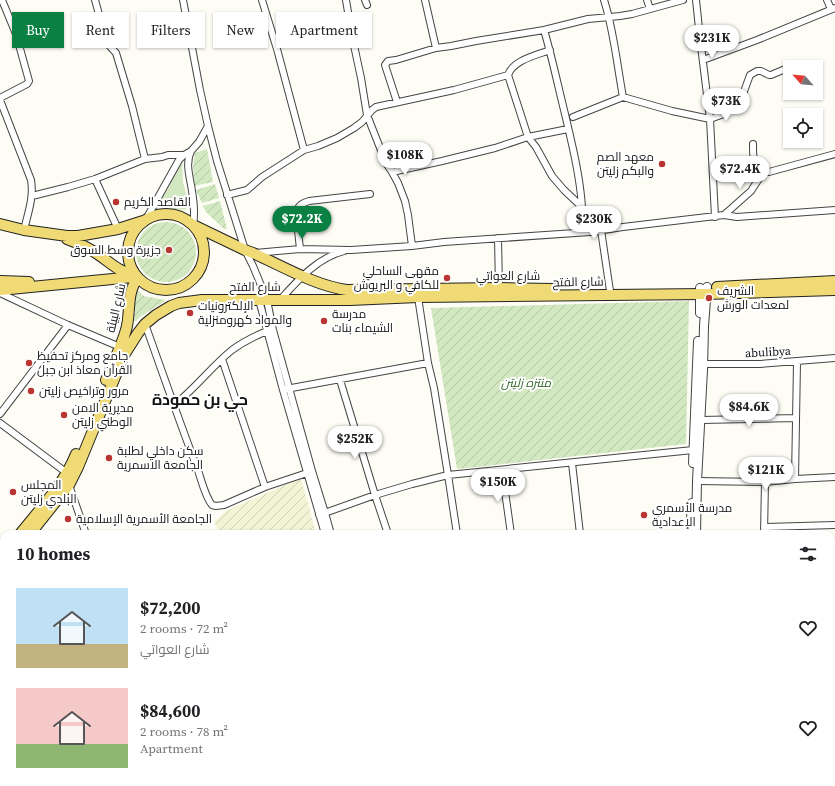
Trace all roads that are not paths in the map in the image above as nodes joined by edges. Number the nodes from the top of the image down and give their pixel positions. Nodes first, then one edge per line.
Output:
1 (2, 0) edge
2 (95, 0) edge
3 (183, 0) edge
4 (262, 0) edge
5 (346, 0) edge
6 (425, 0) edge
7 (604, 0) edge
8 (647, 0) edge
9 (683, 0) edge
10 (696, 0) edge
11 (827, 0) edge
12 (833, 8) edge
13 (650, 9) junction
14 (610, 17) junction
15 (544, 30) junction
16 (436, 48) junction
17 (550, 50) junction
18 (703, 60) junction
19 (783, 70) edge
20 (508, 75) junction
21 (624, 98) junction
22 (0, 99) edge
23 (397, 102) junction
24 (368, 115) junction
25 (573, 117) dead end
26 (710, 119) junction
27 (208, 126) junction
28 (568, 129) junction
29 (528, 137) junction
30 (753, 144) dead end
31 (191, 150) junction
32 (304, 150) junction
33 (835, 154) edge
34 (184, 155) junction
35 (145, 159) junction
36 (764, 171) junction
37 (392, 172) junction
38 (95, 179) junction
39 (370, 194) dead end
40 (228, 195) junction
41 (32, 196) junction
42 (582, 207) junction
43 (835, 210) edge
44 (724, 215) junction
45 (715, 217) junction
46 (145, 221) junction
47 (0, 224) edge
48 (193, 225) junction
49 (0, 228) edge
50 (118, 229) junction
51 (24, 230) junction
52 (601, 230) junction
53 (590, 232) junction
54 (498, 238) junction
55 (412, 246) junction
56 (300, 249) junction
57 (351, 250) junction
58 (249, 251) junction
59 (120, 270) junction
60 (135, 275) junction
61 (303, 276) junction
62 (835, 281) edge
63 (0, 282) edge
64 (499, 288) junction
65 (179, 289) junction
66 (610, 290) junction
67 (835, 290) edge
68 (704, 291) junction
69 (0, 292) edge
70 (418, 297) junction
71 (202, 300) junction
72 (263, 300) junction
73 (280, 300) junction
74 (171, 306) junction
75 (145, 324) junction
76 (68, 325) junction
77 (267, 331) junction
78 (120, 347) junction
79 (835, 358) edge
80 (222, 359) junction
81 (797, 362) junction
82 (428, 363) junction
83 (703, 364) junction
84 (340, 380) junction
85 (286, 389) junction
86 (174, 405) junction
87 (0, 414) edge
88 (796, 418) junction
89 (701, 420) junction
90 (0, 423) edge
91 (693, 450) junction
92 (572, 463) junction
93 (502, 470) junction
94 (67, 473) junction
95 (307, 473) junction
96 (448, 475) junction
97 (835, 477) edge
98 (795, 479) junction
99 (697, 481) junction
100 (765, 482) junction
101 (69, 485) junction
102 (266, 487) junction
103 (374, 495) junction
104 (322, 514) junction
105 (835, 525) edge
106 (765, 527) junction
107 (23, 530) edge
108 (33, 530) edge
109 (85, 530) edge
110 (324, 530) edge
111 (328, 530) edge
112 (387, 530) edge
113 (456, 530) edge
114 (510, 530) edge
115 (580, 530) edge
116 (690, 530) edge
117 (696, 530) edge
118 (765, 530) edge

1 - 22 street
2 - 35 street
3 - 27 street
4 - 32 street
5 - 24 street
6 - 16 street
7 - 14 street
8 - 13 street
9 - 13 street
10 - 18 street
11 - 12 street
12 - 18 street
13 - 14 street
14 - 15 street
14 - 21 street
15 - 16 street
15 - 17 street
16 - 23 street
17 - 20 street
17 - 28 street
18 - 26 street
19 - 26 street
20 - 23 street
20 - 29 street
21 - 25 street
21 - 26 street
22 - 41 street
23 - 24 street
24 - 32 street
24 - 37 street
26 - 45 street
27 - 31 street
27 - 40 street
28 - 29 street
28 - 42 street
29 - 37 street
29 - 42 street
30 - 36 street
31 - 34 street
31 - 48 street
32 - 40 street
33 - 36 street
34 - 35 street
34 - 46 street
35 - 38 street
36 - 44 street
37 - 55 street
38 - 41 street
38 - 50 street
39 - 56 street
40 - 58 street
41 - 51 street
42 - 53 street
43 - 44 street
44 - 45 street
45 - 52 street
46 - 48 main road
46 - 50 main road
46 - 60 main road
47 - 51 main road
48 - 58 main road, شارع العواتي
48 - 65 main road
49 - 59 main road
50 - 51 main road
52 - 53 street
52 - 66 street
53 - 54 street
54 - 55 street
54 - 64 street
55 - 57 street
56 - 57 street
56 - 58 street
57 - 61 street
58 - 61 main road, شارع العواتي
58 - 72 street
59 - 60 main road
59 - 63 main road
60 - 65 main road
60 - 69 main road
60 - 78 main road, شارع البيئة
61 - 64 main road, شارع العواتي
61 - 73 street
62 - 68 main road, شارع العواتي
64 - 66 main road, شارع العواتي
65 - 71 main road
65 - 74 main road
66 - 68 main road, شارع العواتي
67 - 68 main road, شارع الفتح
68 - 70 main road, شارع الفتح
68 - 83 street
68 - 91 street
69 - 76 street
70 - 73 main road, شارع الفتح
70 - 82 street
71 - 72 main road, شارع الفتح
71 - 74 main road, شارع البيئة
72 - 73 main road, شارع الفتح
72 - 77 street
72 - 85 street
74 - 75 main road, شارع البيئة
75 - 86 street
75 - 101 main road, شارع البيئة
76 - 78 street
76 - 87 street
77 - 80 street
77 - 85 street
78 - 94 main road, شارع البيئة
79 - 81 street, abulibya
80 - 86 street
80 - 102 street
81 - 83 street, abulibya
81 - 88 street
82 - 84 street
82 - 96 street
83 - 89 street
84 - 85 street
84 - 103 street
85 - 95 street
85 - 104 street
86 - 102 street
88 - 89 street
88 - 98 street
89 - 99 street
90 - 94 street
91 - 92 street
91 - 116 street
92 - 93 street
92 - 115 street
93 - 96 street
93 - 114 street
94 - 107 main road, شارع البيئة
95 - 102 street
95 - 104 street
96 - 103 street
96 - 113 street
97 - 98 street
98 - 100 street
99 - 100 street
99 - 117 street
100 - 106 street
101 - 108 main road, شارع البيئة
101 - 109 street
103 - 104 street
103 - 112 street
104 - 110 street
104 - 111 street
105 - 106 street
106 - 118 street

